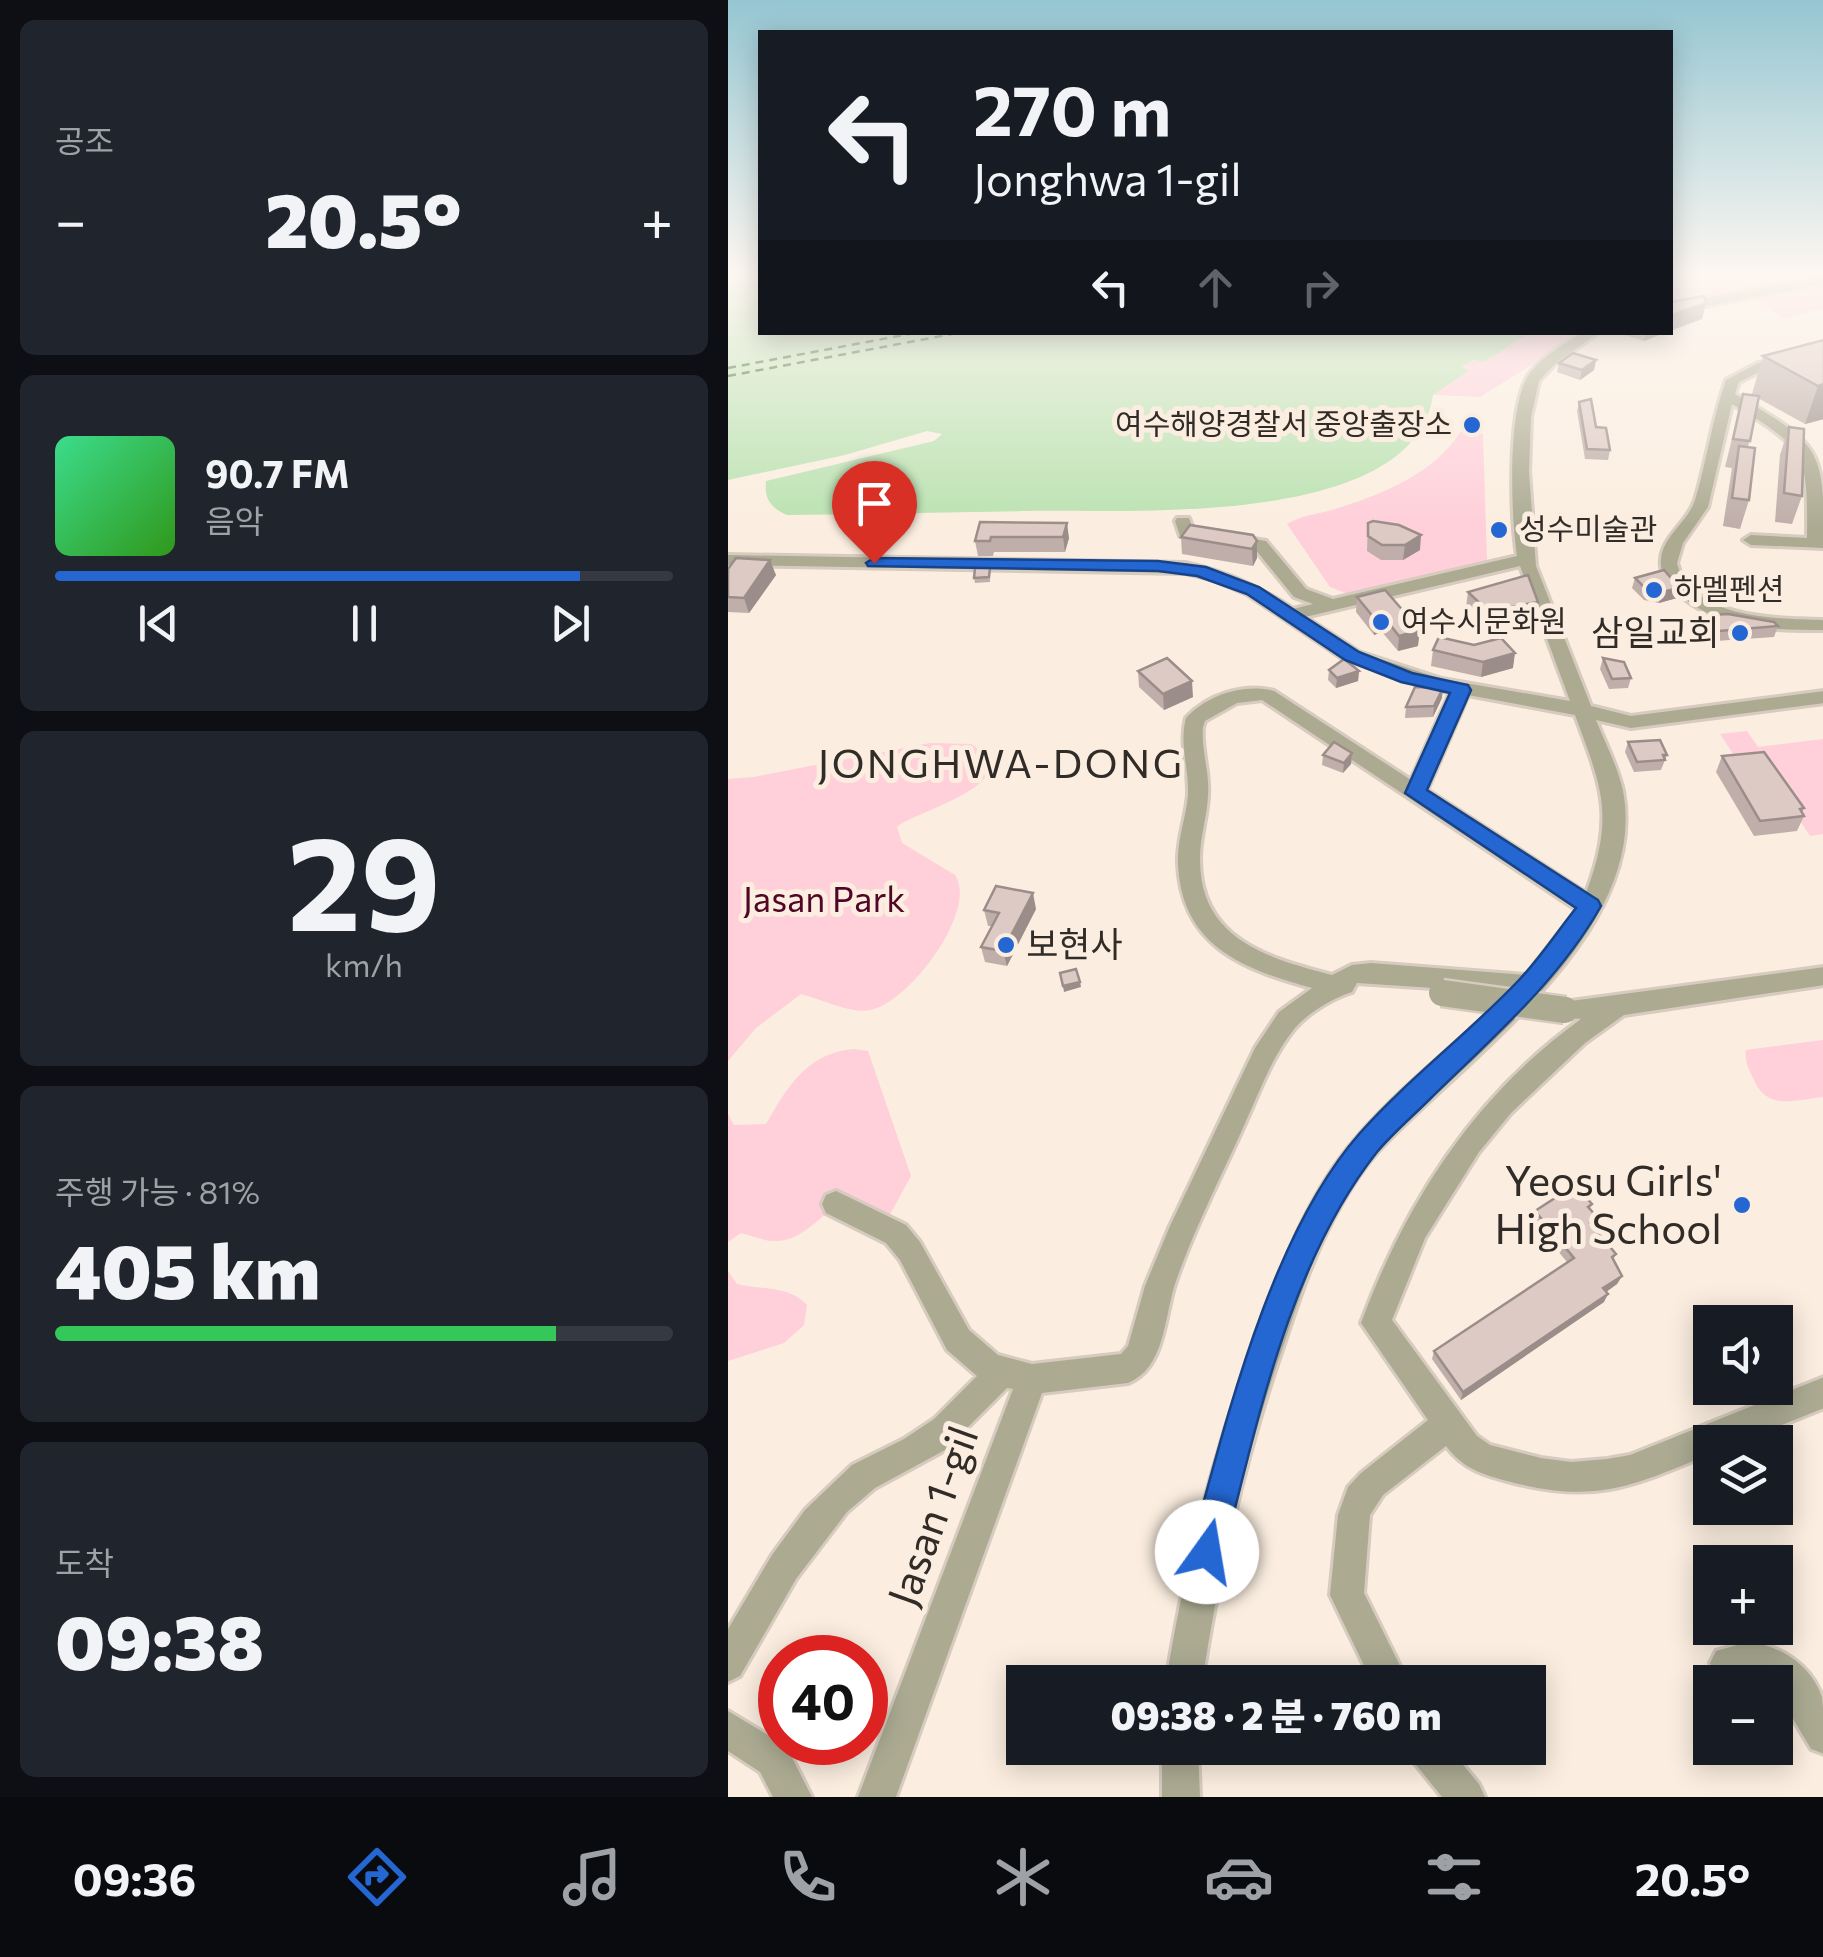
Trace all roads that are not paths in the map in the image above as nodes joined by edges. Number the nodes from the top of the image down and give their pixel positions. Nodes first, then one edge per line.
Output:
1 (1555, 359) edge
2 (1824, 360) edge
3 (1727, 395) junction
4 (1183, 521) dead end
5 (1751, 540) dead end
6 (1819, 543) edge
7 (1526, 559) junction
8 (728, 560) edge
9 (1332, 605) junction
10 (1289, 615) junction
11 (1824, 626) edge
12 (1461, 690) junction
13 (1824, 697) edge
14 (1586, 711) junction
15 (1416, 793) junction
16 (1590, 906) junction
17 (1824, 976) edge
18 (1335, 985) junction
19 (1530, 985) junction
20 (1618, 1006) junction
21 (836, 1204) dead end
22 (1017, 1376) junction
23 (1824, 1392) edge
24 (1448, 1424) junction
25 (1728, 1663) dead end
26 (728, 1664) edge
27 (1186, 1665) edge
28 (1382, 1665) edge
29 (728, 1729) edge
30 (1824, 1736) edge
31 (1180, 1765) edge
32 (1440, 1765) edge
33 (792, 1797) edge
34 (878, 1797) edge
35 (1181, 1797) edge
36 (1466, 1797) edge

1 - 7 street
2 - 3 street
3 - 6 street
3 - 11 street
4 - 9 street
5 - 6 street
7 - 9 street
7 - 14 street
8 - 10 street
9 - 10 street
10 - 12 street
12 - 14 street
12 - 15 street
13 - 14 street
14 - 16 street
15 - 16 street
15 - 18 street
16 - 19 street
17 - 20 street
18 - 19 street
18 - 20 street, bridge
18 - 22 street
19 - 27 street
20 - 24 street
21 - 22 street
22 - 26 street
22 - 34 street, Jasan 1-gil
23 - 24 street
24 - 28 street
25 - 30 street
29 - 33 street
31 - 35 street
32 - 36 street

